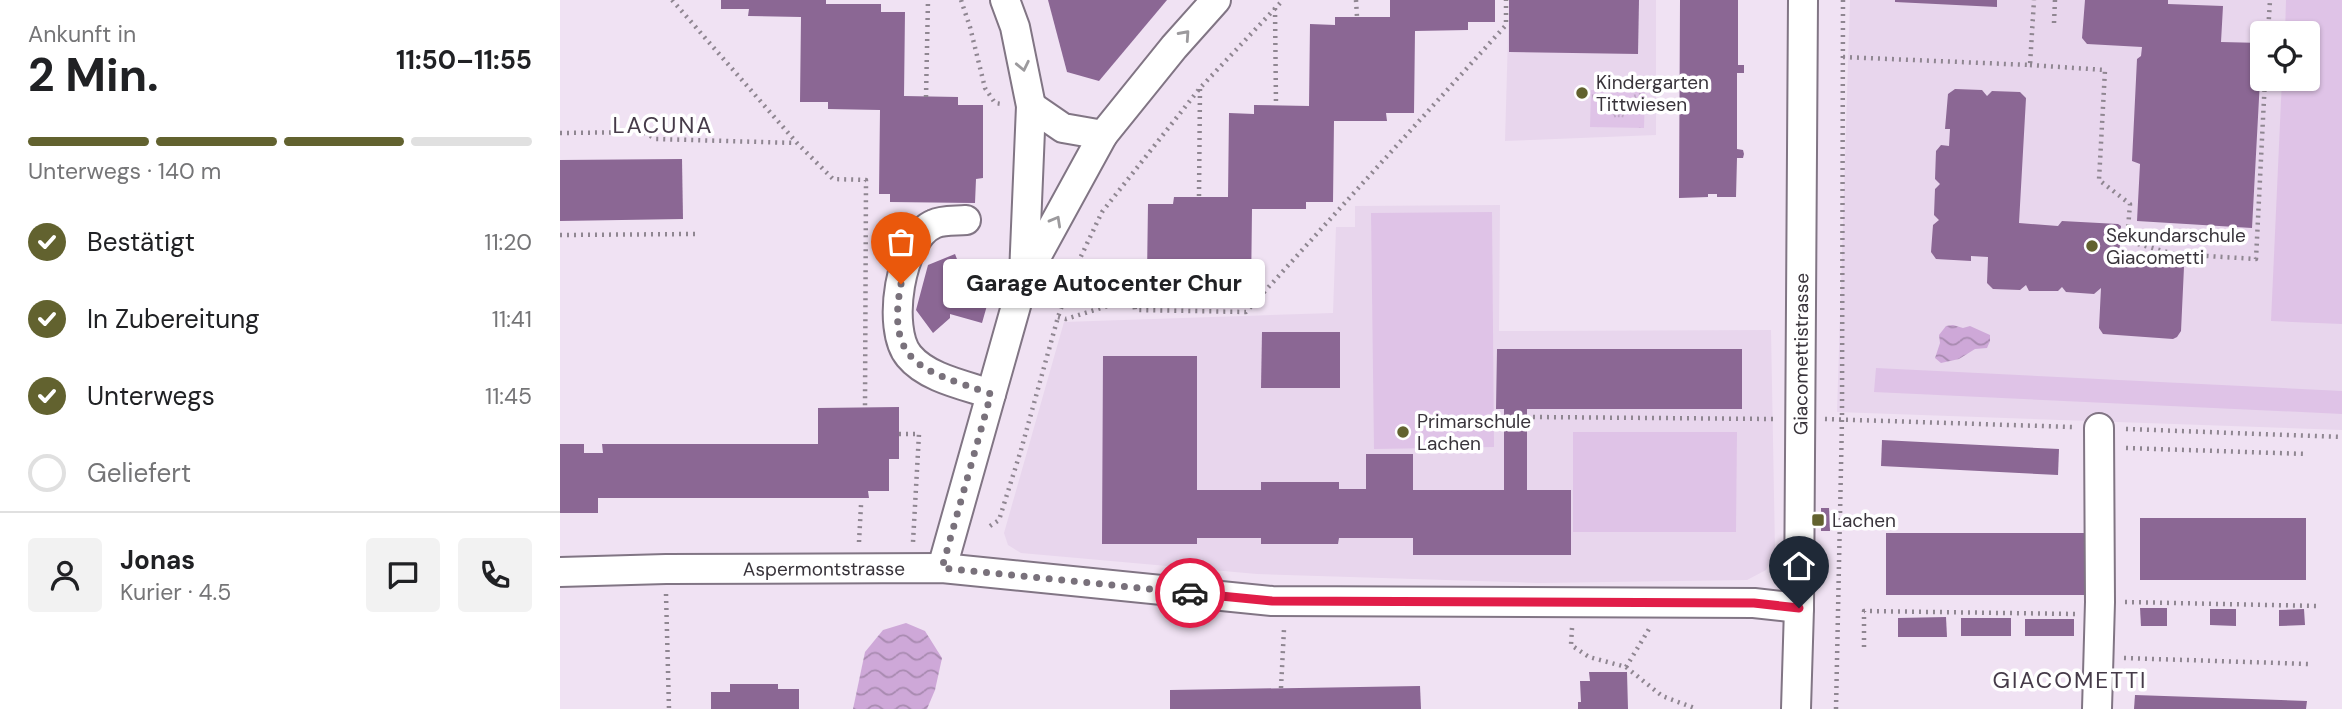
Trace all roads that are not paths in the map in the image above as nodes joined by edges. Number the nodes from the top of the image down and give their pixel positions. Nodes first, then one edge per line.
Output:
1 (1005, 0) edge
2 (1216, 0) edge
3 (1803, 0) edge
4 (1019, 105) junction
5 (1103, 135) junction
6 (966, 220) dead end
7 (1023, 281) junction
8 (991, 394) junction
9 (2099, 438) road end
10 (942, 568) junction
11 (560, 572) edge
12 (1799, 608) junction
13 (1796, 709) edge
14 (2097, 709) edge

1 -> 4 street
5 -> 2 street
3 - 12 street, Giacomettistrasse
4 - 5 street
4 - 7 street
7 -> 5 street
6 - 8 street
7 - 8 street
8 - 10 street
9 - 14 street
10 - 11 street, Aspermontstrasse
10 - 12 street, Aspermontstrasse
12 - 13 street, Giacomettistrasse

